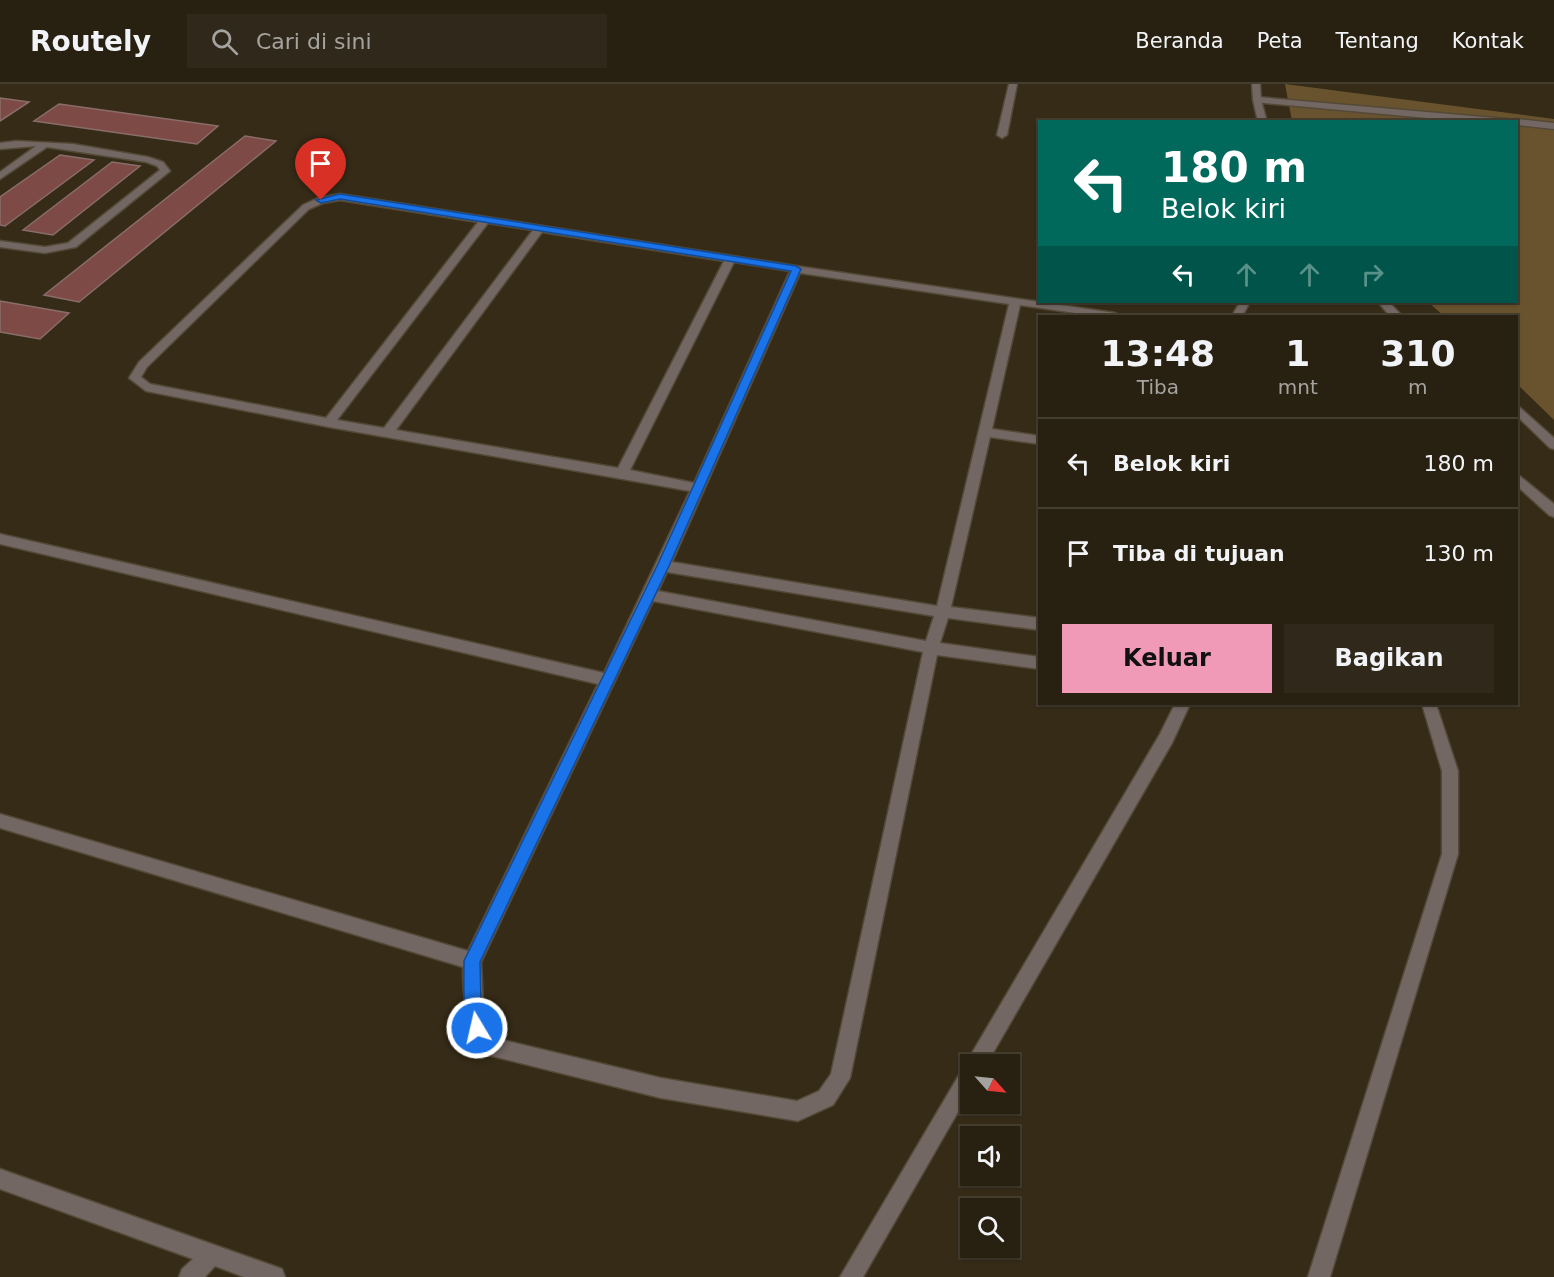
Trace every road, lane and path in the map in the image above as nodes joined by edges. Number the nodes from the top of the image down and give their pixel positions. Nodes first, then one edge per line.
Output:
1 (1013, 84) edge
2 (1256, 84) edge
3 (1257, 100) junction
4 (1262, 120) edge
5 (1483, 120) edge
6 (1518, 122) edge
7 (1554, 126) edge
8 (1002, 135) dead end
9 (45, 144) junction
10 (0, 146) edge
11 (0, 177) edge
12 (485, 220) junction
13 (539, 229) junction
14 (0, 244) edge
15 (731, 258) junction
16 (796, 269) junction
17 (1015, 302) junction
18 (1384, 303) edge
19 (1108, 315) edge
20 (1395, 315) edge
21 (1518, 410) edge
22 (329, 423) junction
23 (984, 432) junction
24 (387, 434) junction
25 (1038, 440) edge
26 (1554, 445) edge
27 (621, 472) junction
28 (1518, 479) edge
29 (696, 488) junction
30 (1554, 512) edge
31 (0, 539) edge
32 (663, 566) junction
33 (649, 595) junction
34 (943, 612) junction
35 (1038, 624) edge
36 (931, 648) junction
37 (1038, 663) edge
38 (608, 680) junction
39 (1182, 705) edge
40 (1429, 705) edge
41 (0, 821) edge
42 (472, 961) junction
43 (981, 1054) edge
44 (960, 1089) edge
45 (0, 1179) edge
46 (211, 1254) junction
47 (190, 1277) edge
48 (274, 1277) edge
49 (851, 1277) edge
50 (1319, 1277) edge

1 - 8 street
2 - 3 street
3 - 4 street
3 - 5 street
6 - 7 street
9 - 10 street
9 - 11 street
9 - 14 street
12 - 13 street
12 - 22 street
12 - 22 street
13 - 15 street
13 - 24 street
15 - 16 street
15 - 27 street
16 - 17 street
16 - 29 street
17 - 19 street
17 - 23 street
18 - 20 street
21 - 26 street
22 - 24 street
23 - 25 street
23 - 34 street
24 - 27 street
27 - 29 street
28 - 30 street
29 - 32 street
31 - 38 street
32 - 33 street
32 - 34 street
33 - 36 street
33 - 38 street
34 - 35 street
34 - 36 street
36 - 37 street
36 - 42 street
38 - 42 street
39 - 43 street
40 - 50 street
41 - 42 street
44 - 49 street
45 - 46 street
46 - 47 street
46 - 48 street

